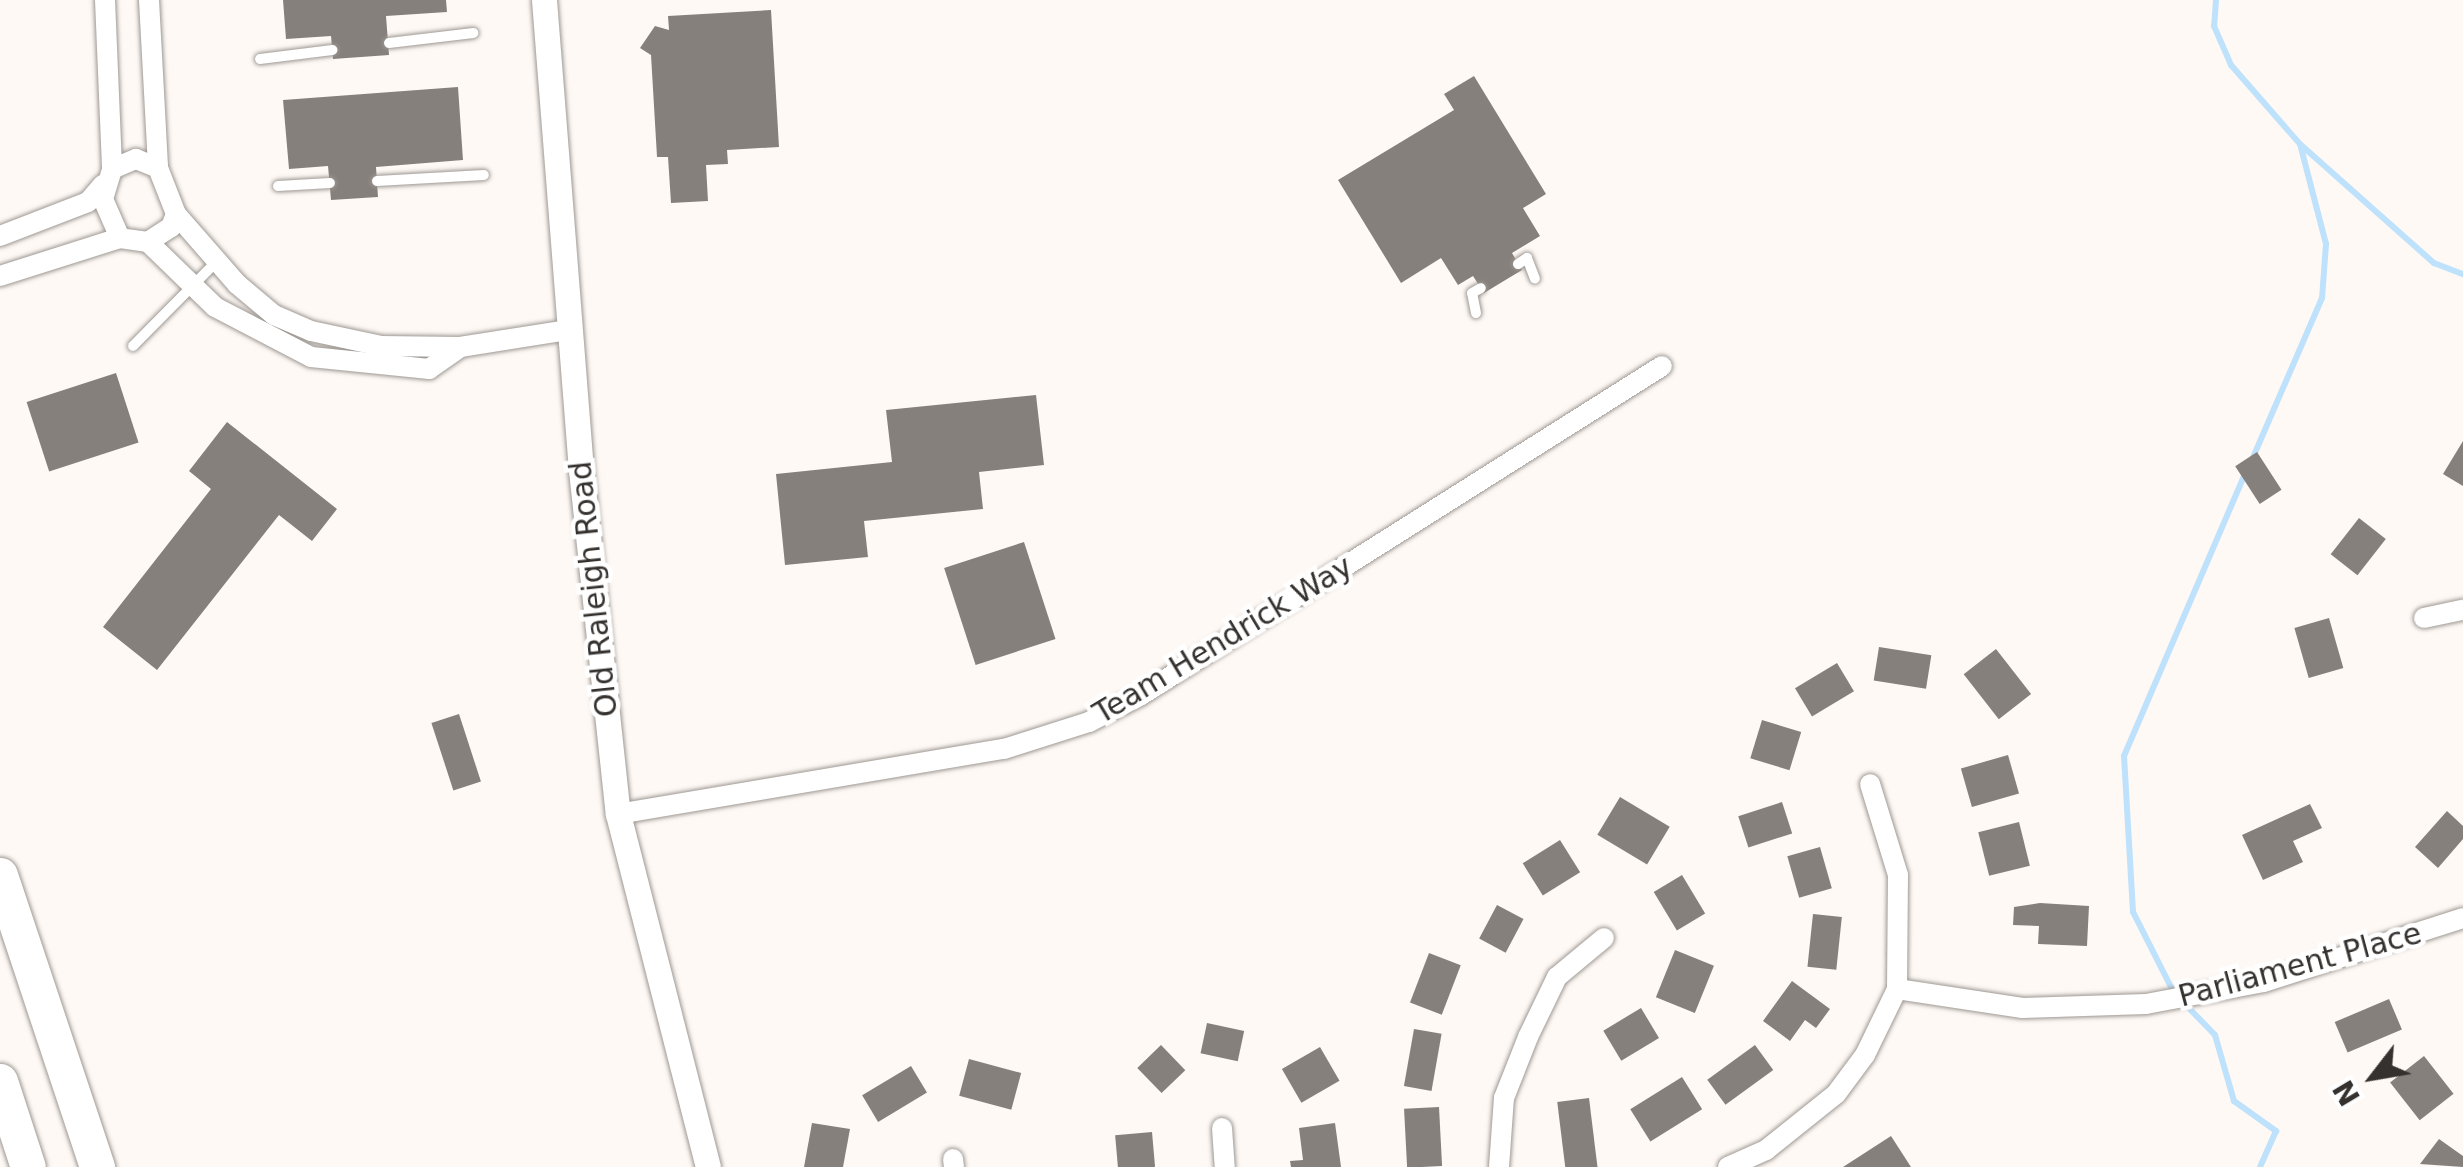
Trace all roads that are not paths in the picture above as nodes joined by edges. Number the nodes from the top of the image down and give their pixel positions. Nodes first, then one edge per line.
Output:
1 (106, 0) edge
2 (149, 0) edge
3 (544, 0) edge
4 (473, 33) dead end
5 (389, 44) dead end
6 (332, 50) dead end
7 (260, 59) dead end
8 (158, 168) junction
9 (484, 175) dead end
10 (108, 177) junction
11 (377, 181) dead end
12 (330, 183) dead end
13 (278, 186) dead end
14 (176, 214) junction
15 (0, 236) edge
16 (120, 238) junction
17 (148, 242) junction
18 (215, 263) junction
19 (1518, 264) dead end
20 (0, 276) edge
21 (1535, 279) dead end
22 (195, 287) junction
23 (1481, 288) dead end
24 (1476, 314) dead end
25 (569, 330) junction
26 (133, 346) dead end
27 (460, 347) junction
28 (1662, 366) dead end
29 (2463, 610) edge
30 (2424, 618) dead end
31 (1870, 784) dead end
32 (618, 814) junction
33 (0, 875) edge
34 (2462, 922) edge
35 (1604, 938) dead end
36 (1897, 990) junction
37 (0, 1081) edge
38 (1222, 1128) dead end
39 (1771, 1158) edge
40 (28, 1167) edge
41 (97, 1167) edge
42 (708, 1167) edge
43 (1225, 1167) edge
44 (1499, 1167) edge
45 (1728, 1167) edge

1 - 10 street
2 - 8 street
3 - 25 street, Old Raleigh Road
4 - 5 lane
6 - 7 lane
8 - 10 street
8 - 14 street
9 - 11 lane
10 - 15 street
10 - 16 street
12 - 13 lane
14 - 17 street
14 - 18 street
16 - 17 street
16 - 20 street
17 - 22 street
18 - 22 lane
18 - 27 street
19 - 21 lane
22 - 26 lane
22 - 27 street
23 - 24 lane
25 - 27 street
25 - 32 street, Old Raleigh Road
28 - 32 street, Team Hendrick Way
29 - 30 street
31 - 36 street
32 - 42 street, Old Raleigh Road
33 - 41 highway
34 - 36 street, Parliament Place
35 - 44 street
36 - 39 street
37 - 40 highway
38 - 43 street
39 - 45 street

